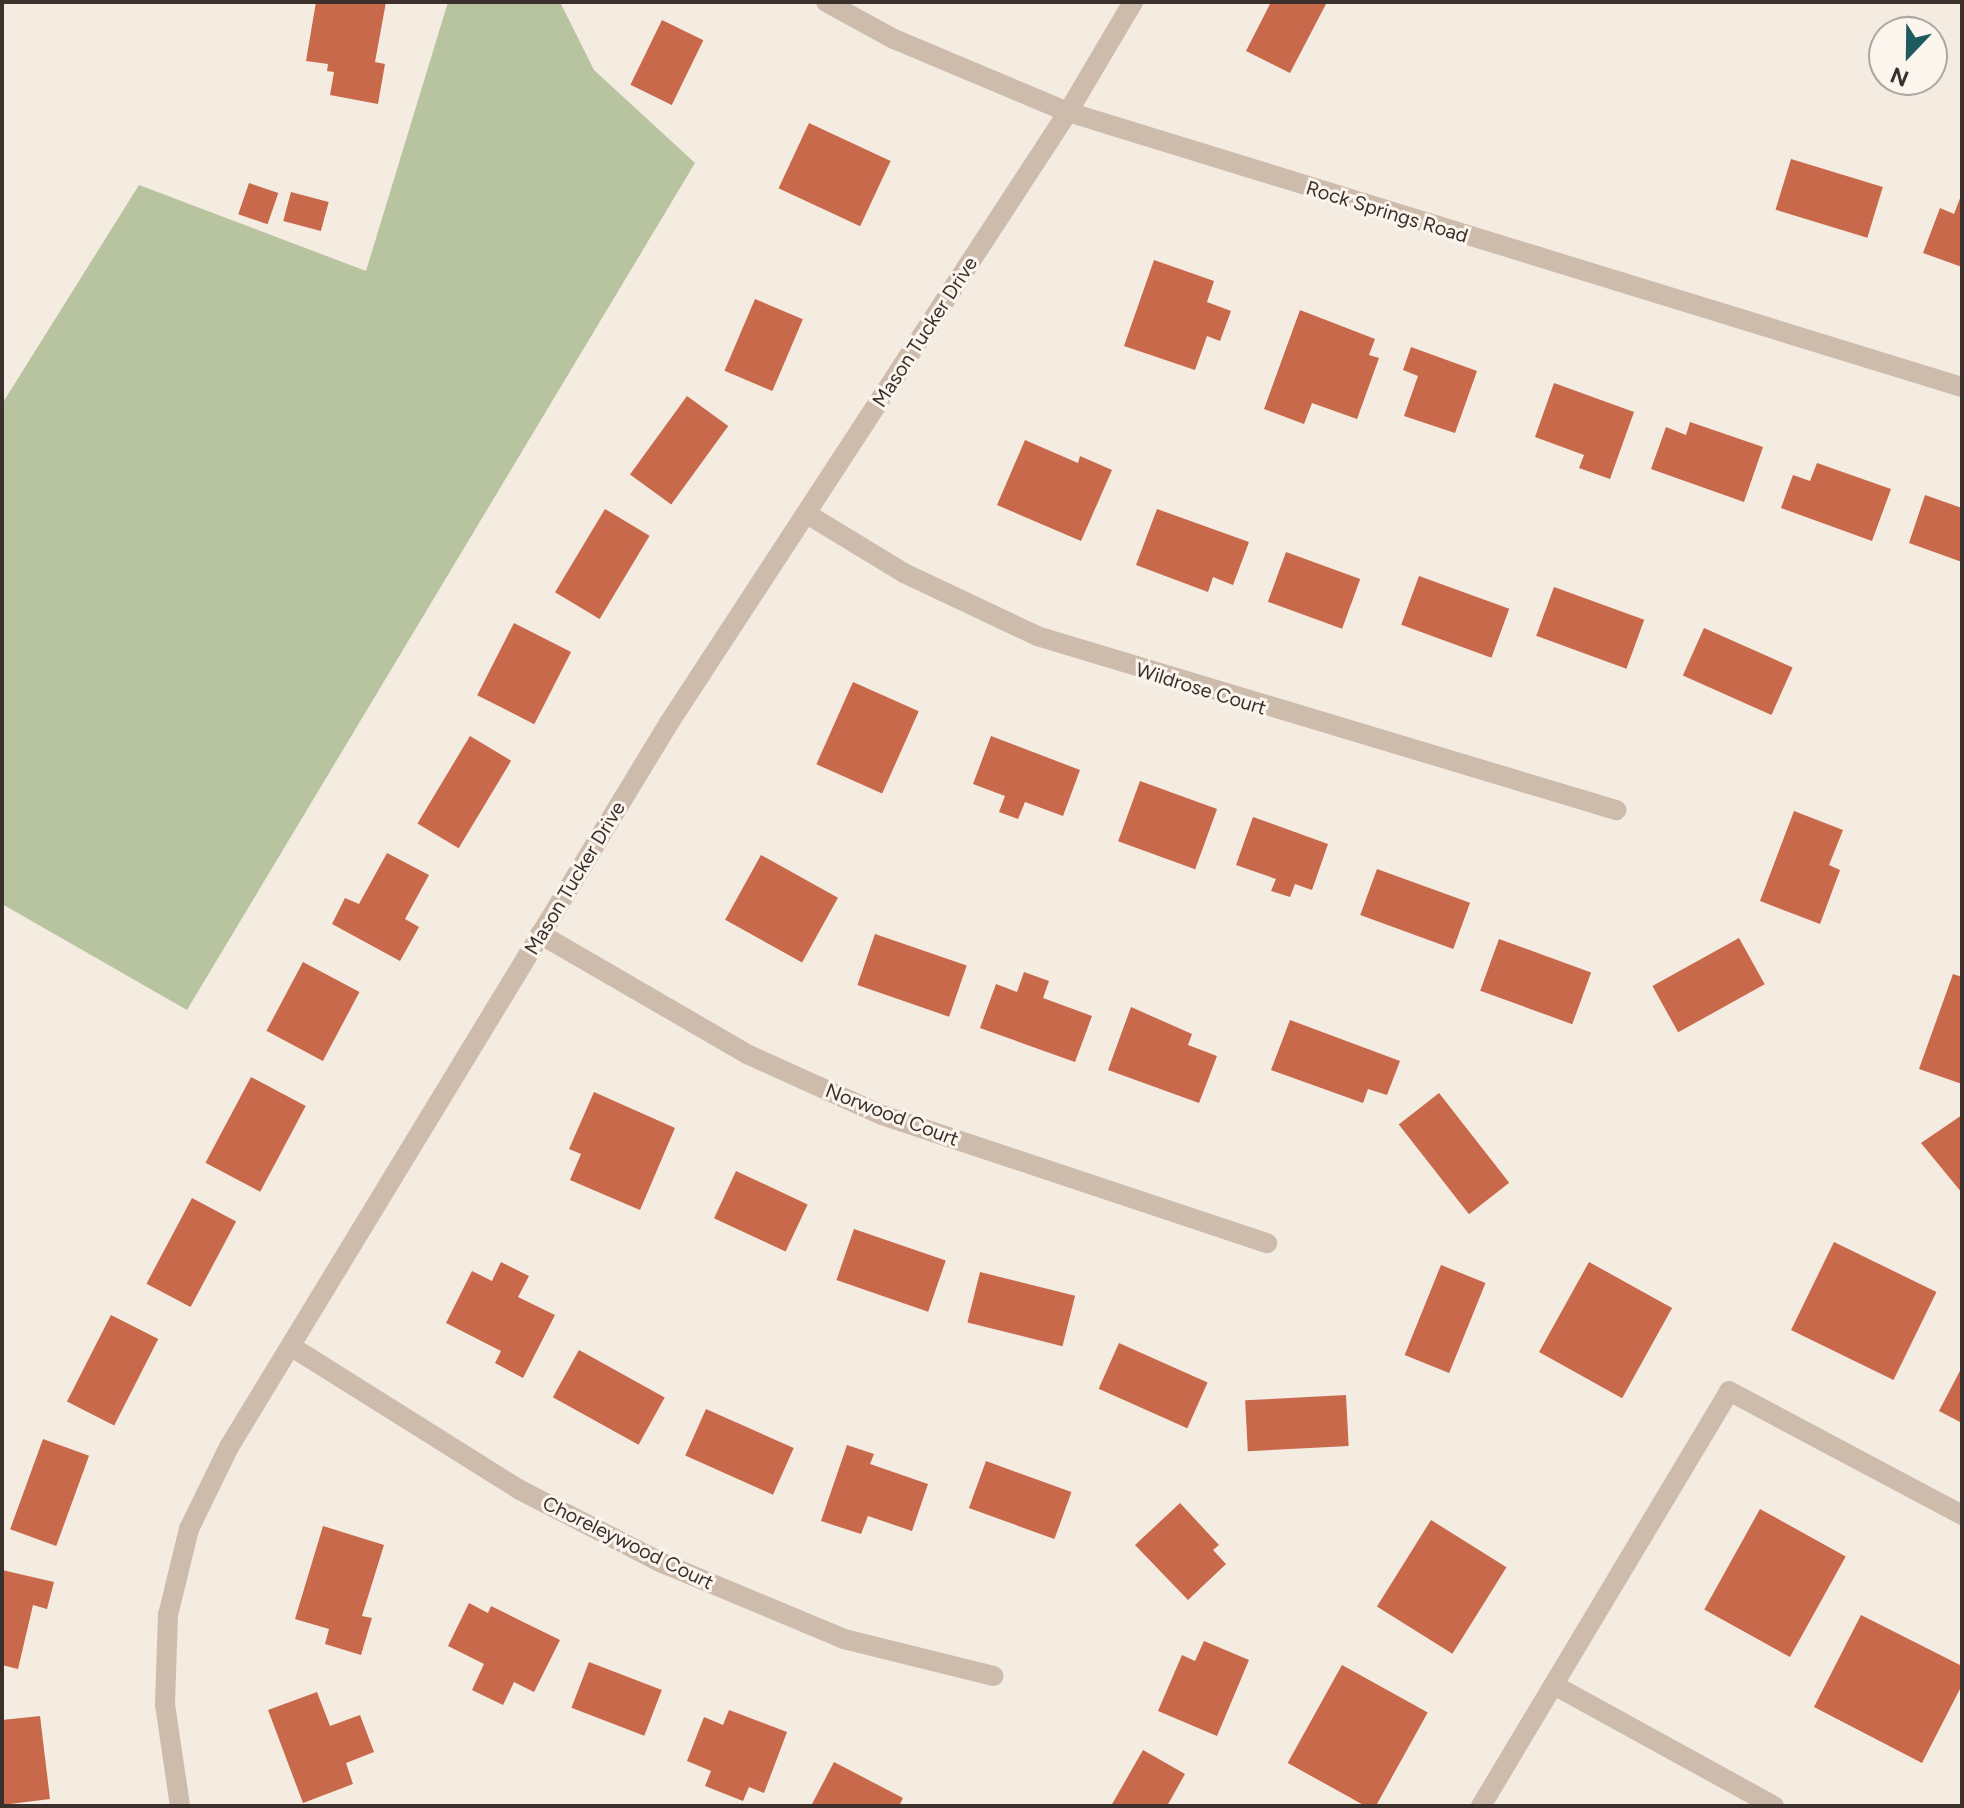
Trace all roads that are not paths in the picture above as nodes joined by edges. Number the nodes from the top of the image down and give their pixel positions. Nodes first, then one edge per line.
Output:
1 (826, 2) edge
2 (1133, 2) edge
3 (1068, 112) junction
4 (1962, 387) edge
5 (807, 514) junction
6 (1616, 810) dead end
7 (540, 934) junction
8 (1267, 1243) dead end
9 (292, 1347) junction
10 (1962, 1515) edge
11 (993, 1676) dead end
12 (1554, 1685) junction
13 (180, 1806) edge
14 (1481, 1806) edge
15 (1774, 1806) edge

1 - 3 street, Rock Springs Road
2 - 3 street, Mason Tucker Drive
3 - 4 street, Rock Springs Road
3 - 5 street, Mason Tucker Drive
5 - 6 street, Wildrose Court
5 - 7 street, Mason Tucker Drive
7 - 8 street, Norwood Court
7 - 9 street, Mason Tucker Drive
9 - 11 street, Choreleywood Court
9 - 13 street, Mason Tucker Drive
10 - 12 street
12 - 14 street
12 - 15 street

